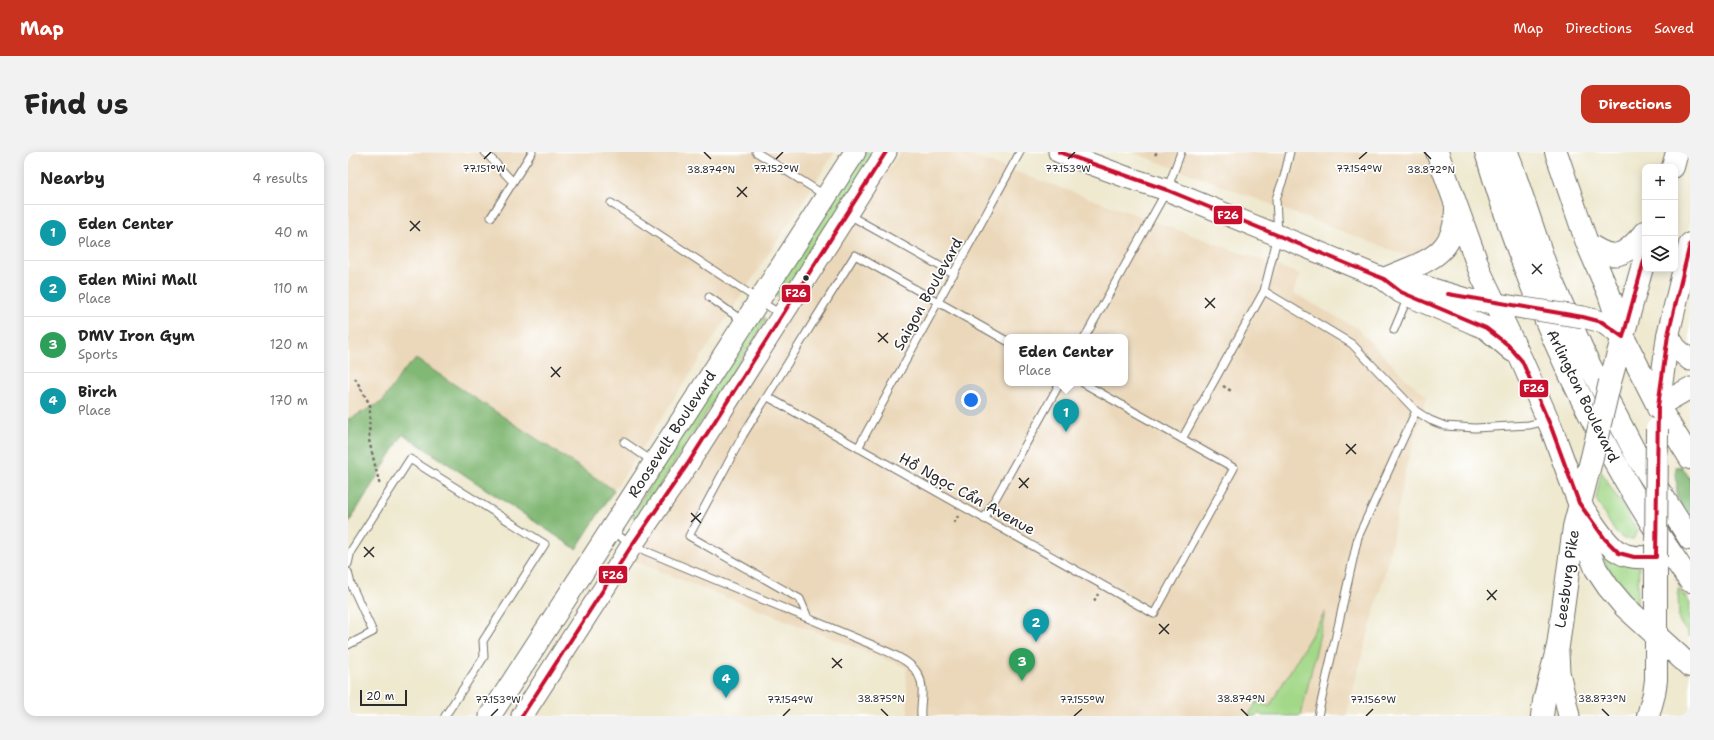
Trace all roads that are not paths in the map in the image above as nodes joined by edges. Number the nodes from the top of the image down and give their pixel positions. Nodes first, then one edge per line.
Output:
1 (485, 152) edge
2 (532, 152) edge
3 (756, 152) edge
4 (855, 152) edge
5 (886, 152) edge
6 (1020, 152) edge
7 (1059, 152) edge
8 (1181, 152) edge
9 (1290, 152) edge
10 (1437, 152) edge
11 (1486, 152) edge
12 (1507, 152) edge
13 (1556, 152) edge
14 (1677, 152) edge
15 (1674, 164) edge
16 (513, 182) junction
17 (1167, 190) junction
18 (826, 196) junction
19 (611, 203) dead end
20 (1456, 208) junction
21 (847, 214) junction
22 (491, 217) dead end
23 (1642, 235) edge
24 (1278, 236) junction
25 (1587, 243) junction
26 (1690, 244) edge
27 (1642, 268) edge
28 (954, 274) junction
29 (1384, 279) junction
30 (1264, 291) junction
31 (1409, 296) junction
32 (709, 297) dead end
33 (759, 300) junction
34 (938, 302) junction
35 (1494, 304) junction
36 (782, 315) junction
37 (744, 322) junction
38 (1394, 330) dead end
39 (1087, 334) edge
40 (1668, 334) junction
41 (1623, 337) junction
42 (1004, 339) edge
43 (1690, 360) edge
44 (1522, 361) junction
45 (1058, 386) edge
46 (1087, 386) edge
47 (1690, 388) edge
48 (768, 397) junction
49 (1658, 406) junction
50 (1416, 410) junction
51 (1548, 420) junction
52 (1182, 439) junction
53 (624, 442) dead end
54 (858, 448) junction
55 (1690, 458) edge
56 (653, 462) junction
57 (1579, 503) junction
58 (984, 519) junction
59 (610, 530) junction
60 (1690, 539) edge
61 (632, 545) junction
62 (1656, 557) junction
63 (348, 564) edge
64 (348, 572) edge
65 (1690, 581) edge
66 (808, 618) junction
67 (1656, 635) junction
68 (348, 645) edge
69 (1558, 646) junction
70 (1690, 666) edge
71 (445, 716) edge
72 (490, 716) edge
73 (522, 716) edge
74 (921, 716) edge
75 (1318, 716) edge
76 (1542, 716) edge
77 (1569, 716) edge
78 (1648, 716) edge

1 - 16 lane
2 - 16 lane
3 - 18 lane
4 - 18 main road, Roosevelt Boulevard
5 - 21 main road, Roosevelt Boulevard
6 - 28 lane, Saigon Boulevard
7 - 17 main road
8 - 17 lane
9 - 24 lane
10 - 20 main road
11 - 65 main road, Arlington Boulevard
12 - 60 main road, Arlington Boulevard
13 - 25 main road
14 - 15 main road
16 - 22 lane
17 - 24 main road
17 - 39 lane
18 - 33 main road, Roosevelt Boulevard
19 - 33 lane
20 - 29 main road
20 - 35 main road
21 - 28 lane
21 - 36 main road, Roosevelt Boulevard
23 - 25 main road
24 - 29 main road
24 - 30 lane
25 - 41 main road
26 - 40 main road
27 - 41 main road, Leesburg Pike
28 - 34 lane, Saigon Boulevard
29 - 31 main road
29 - 35 main road
30 - 50 lane
30 - 52 lane
31 - 38 lane
31 - 44 main road
32 - 37 lane
33 - 36 lane
33 - 37 main road, Roosevelt Boulevard
34 - 42 lane
34 - 48 lane
34 - 54 lane, Saigon Boulevard
35 - 41 main road, bridge
35 - 44 main road
36 - 61 main road, Roosevelt Boulevard
37 - 56 main road, Roosevelt Boulevard
40 - 43 main road
40 - 49 main road
41 - 49 main road
41 - 57 main road, Leesburg Pike, bridge
44 - 51 main road
45 - 58 lane
46 - 52 lane
47 - 49 main road
48 - 54 lane, Hồ Ngọc Cẩn Avenue
48 - 66 lane
49 - 55 main road
49 - 62 main road, bridge
50 - 51 lane
50 - 75 lane
51 - 57 main road
52 - 58 lane, Hồ Ngọc Cẩn Avenue
53 - 56 lane
54 - 58 lane, Hồ Ngọc Cẩn Avenue
56 - 59 main road, Roosevelt Boulevard
57 - 62 main road
57 - 67 main road
57 - 69 main road, Leesburg Pike
59 - 61 lane
59 - 72 main road, Roosevelt Boulevard
61 - 66 lane
61 - 73 main road, Roosevelt Boulevard
62 - 67 main road
63 - 71 lane
64 - 68 lane
66 - 74 lane
67 - 70 main road
67 - 78 main road
69 - 76 main road, Leesburg Pike
69 - 77 main road

